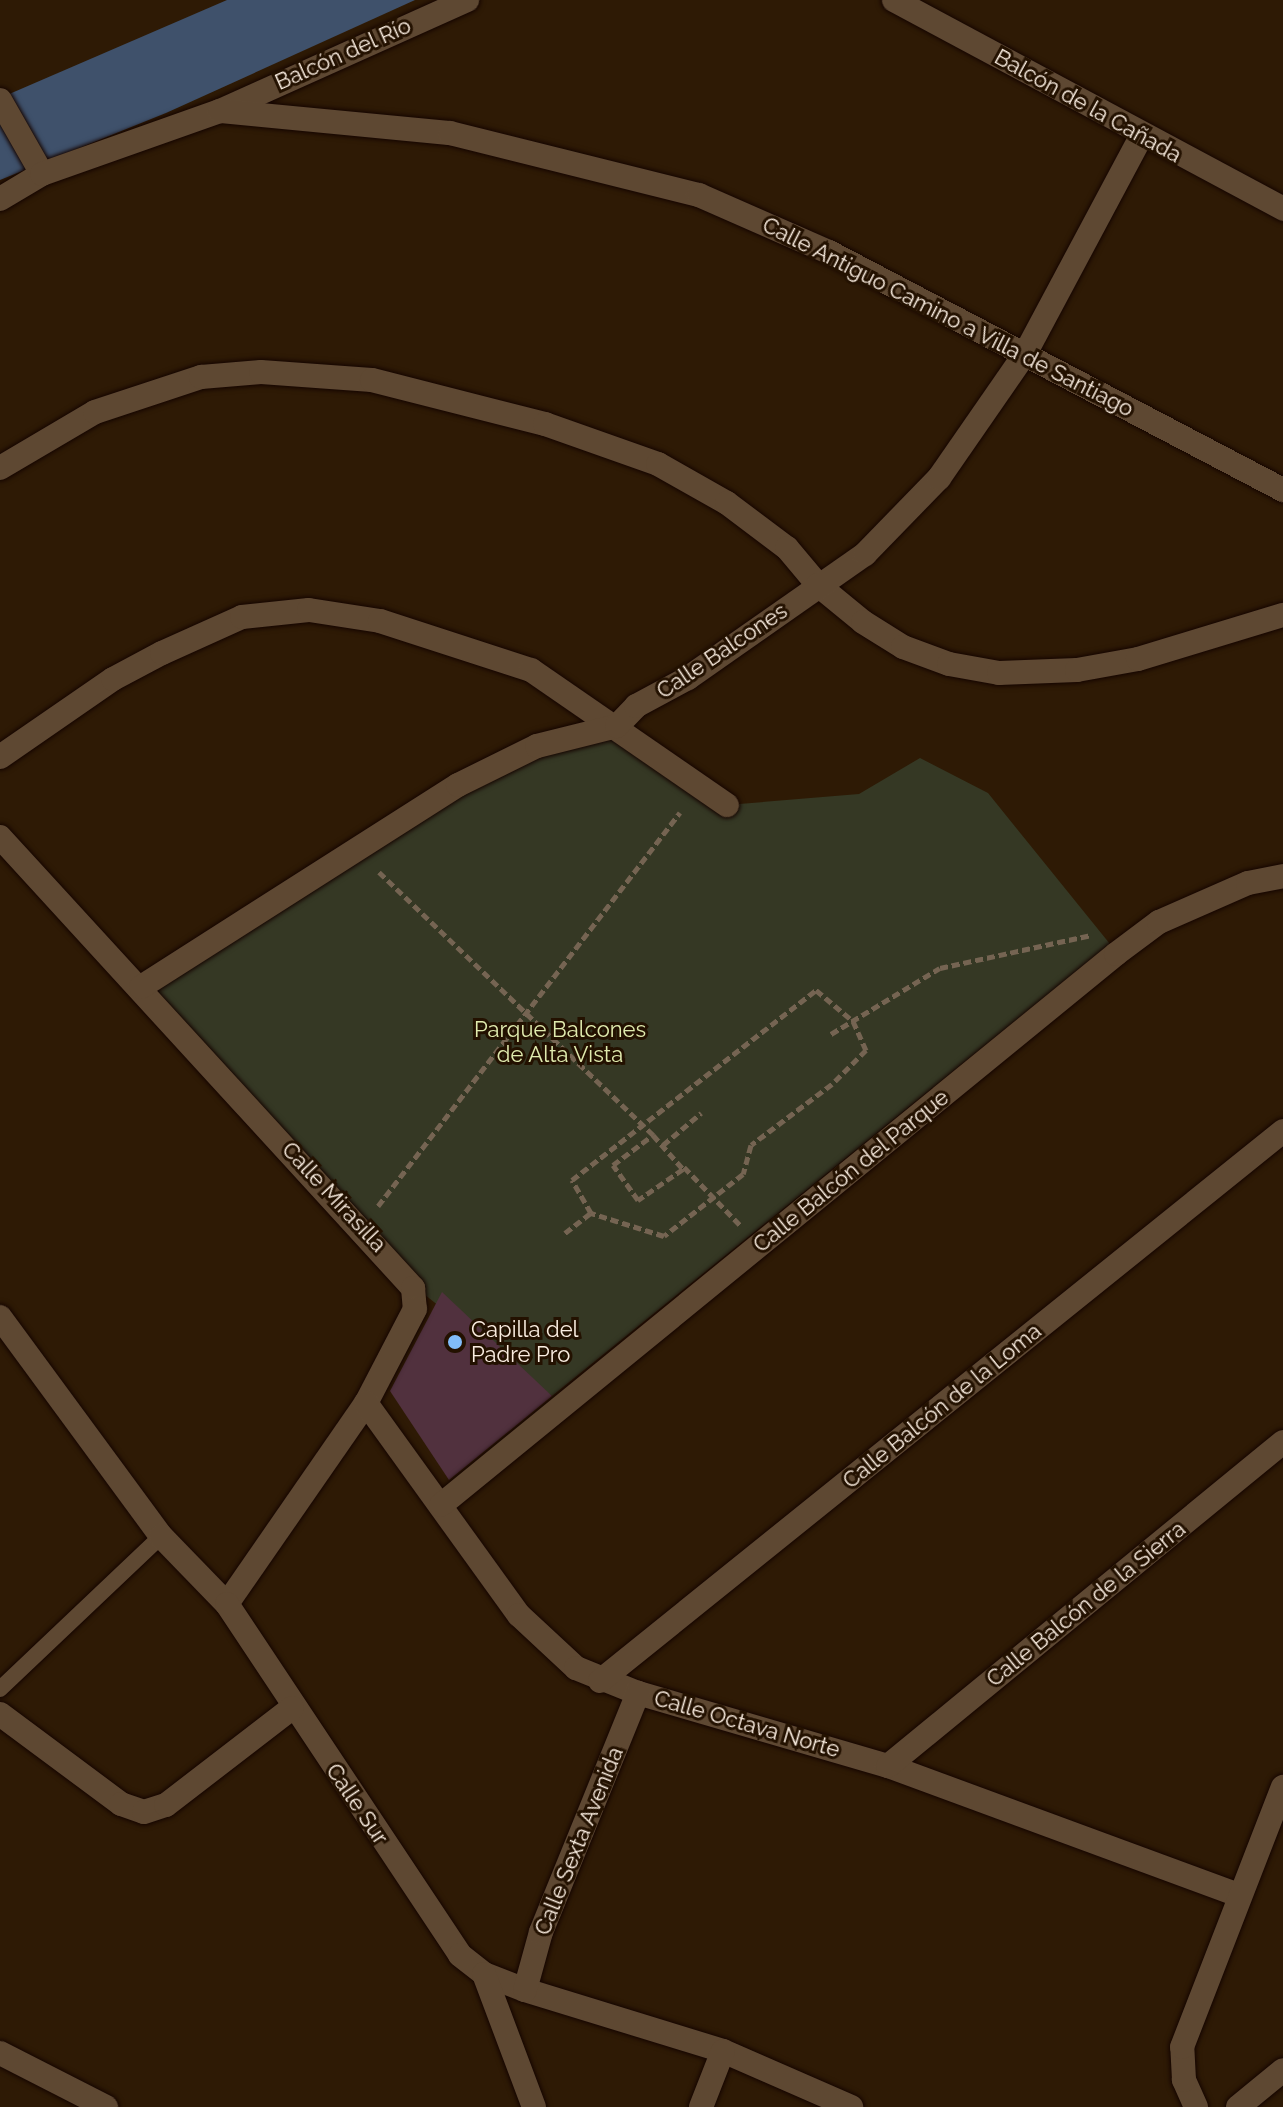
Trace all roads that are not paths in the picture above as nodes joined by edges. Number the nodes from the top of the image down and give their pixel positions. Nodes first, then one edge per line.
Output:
1 (467, 0) edge
2 (894, 0) edge
3 (0, 100) edge
4 (220, 111) junction
5 (1141, 137) junction
6 (40, 168) junction
7 (0, 199) edge
8 (1283, 209) edge
9 (1025, 354) junction
10 (0, 468) edge
11 (1283, 490) edge
12 (818, 585) junction
13 (1283, 615) edge
14 (617, 726) junction
15 (0, 757) edge
16 (727, 805) dead end
17 (0, 837) edge
18 (1283, 876) edge
19 (141, 987) junction
20 (1283, 1131) edge
21 (0, 1317) edge
22 (366, 1403) junction
23 (1283, 1442) edge
24 (441, 1505) junction
25 (161, 1536) junction
26 (227, 1604) junction
27 (600, 1681) junction
28 (0, 1689) edge
29 (638, 1693) junction
30 (292, 1708) junction
31 (0, 1714) edge
32 (888, 1766) junction
33 (1283, 1787) edge
34 (1238, 1895) junction
35 (484, 1974) junction
36 (525, 1990) junction
37 (723, 2051) junction
38 (0, 2053) edge
39 (1283, 2070) edge
40 (106, 2107) edge
41 (534, 2107) edge
42 (701, 2107) edge
43 (851, 2107) edge
44 (1196, 2107) edge
45 (1238, 2107) edge

1 - 4 street, Balcón del Río
2 - 5 street, Balcón de la Cañada
3 - 6 street
4 - 6 street, Calle Antiguo Camino a Villa de Santiago
4 - 9 street, Calle Antiguo Camino a Villa de Santiago
5 - 8 street, Balcón de la Cañada
5 - 9 street, Calle Balcones
6 - 7 street
9 - 11 street, Calle Antiguo Camino a Villa de Santiago
9 - 12 street, Calle Balcones
10 - 12 street
12 - 13 street
12 - 14 street, Calle Balcones
14 - 15 street
14 - 16 street
14 - 19 street, Calle Balcones
17 - 19 street, Calle Mirasilla
18 - 24 street, Calle Balcón del Parque
19 - 22 street, Calle Mirasilla
20 - 27 street, Calle Balcón de la Loma
21 - 25 street, Calle Sur
22 - 24 street, Calle Octava Norte
22 - 26 street, Calle Mirasilla
23 - 32 street, Calle Balcón de la Sierra
24 - 27 street, Calle Octava Norte
25 - 26 street, Calle Sur
25 - 28 lane
26 - 30 street, Calle Sur
27 - 29 street, Calle Octava Norte
29 - 32 street, Calle Octava Norte
29 - 36 street, Calle Sexta Avenida
30 - 31 street
30 - 35 street, Calle Sur
32 - 34 street, Calle Octava Norte
33 - 34 street
34 - 44 street
35 - 36 street, Calle Sur
35 - 41 street
36 - 37 street, Calle Sur
37 - 42 street
37 - 43 street, Calle Sur
38 - 40 street
39 - 45 street

